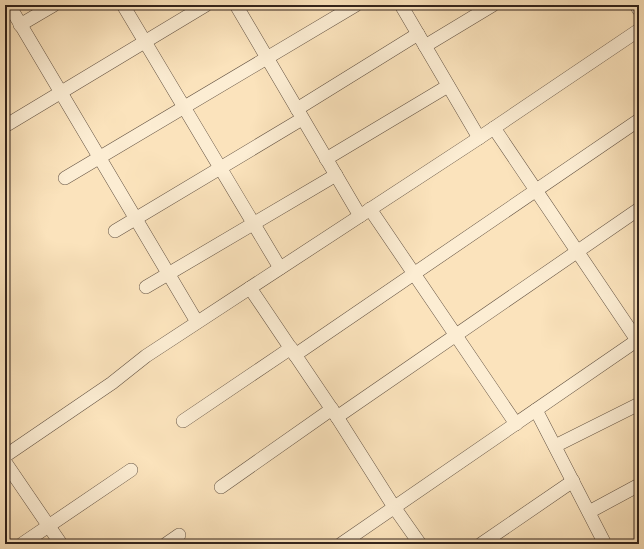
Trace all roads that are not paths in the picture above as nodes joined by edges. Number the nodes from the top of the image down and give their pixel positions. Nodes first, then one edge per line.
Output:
1 (9, 5) edge
2 (54, 5) edge
3 (123, 5) edge
4 (206, 5) edge
5 (236, 5) edge
6 (356, 5) edge
7 (401, 5) edge
8 (493, 5) edge
9 (636, 5) edge
10 (639, 10) edge
11 (20, 25) junction
12 (639, 30) edge
13 (418, 34) junction
14 (145, 42) junction
15 (425, 46) junction
16 (267, 58) junction
17 (448, 86) junction
18 (61, 93) junction
19 (184, 107) junction
20 (300, 114) junction
21 (639, 120) edge
22 (5, 126) edge
23 (494, 128) junction
24 (479, 138) junction
25 (99, 158) junction
26 (326, 159) junction
27 (220, 168) junction
28 (336, 175) junction
29 (65, 178) dead end
30 (536, 190) junction
31 (639, 209) edge
32 (365, 212) junction
33 (136, 219) junction
34 (254, 224) junction
35 (115, 231) dead end
36 (577, 251) junction
37 (280, 268) junction
38 (168, 274) junction
39 (414, 274) junction
40 (146, 287) dead end
41 (250, 288) junction
42 (197, 322) junction
43 (456, 335) junction
44 (638, 340) edge
45 (293, 352) junction
46 (639, 404) edge
47 (536, 410) junction
48 (335, 413) junction
49 (183, 421) dead end
50 (516, 424) junction
51 (555, 446) junction
52 (5, 456) edge
53 (5, 462) edge
54 (131, 470) dead end
55 (573, 481) junction
56 (639, 486) edge
57 (221, 487) dead end
58 (394, 507) junction
59 (588, 512) junction
60 (49, 526) junction
61 (179, 535) dead end
62 (22, 544) edge
63 (61, 544) edge
64 (166, 544) edge
65 (341, 544) edge
66 (420, 544) edge
67 (480, 544) edge
68 (605, 544) edge

1 - 11 street
2 - 11 street
3 - 14 street
4 - 14 street
5 - 16 street
6 - 16 street
7 - 13 street
8 - 15 street
9 - 10 street
11 - 18 street
12 - 23 street
13 - 15 street
13 - 20 street
14 - 18 street
14 - 19 street
15 - 17 street
16 - 19 street
16 - 20 street
17 - 24 street
17 - 26 street
18 - 22 street
18 - 25 street
19 - 25 street
19 - 27 street
20 - 26 street
20 - 27 street
21 - 30 street
23 - 24 street
23 - 30 street
24 - 32 street
25 - 29 street
25 - 33 street
26 - 28 street
27 - 33 street
27 - 34 street
28 - 32 street
28 - 34 street
30 - 36 street
30 - 39 street
31 - 36 street
32 - 37 street
32 - 39 street
33 - 35 street
33 - 38 street
34 - 37 street
34 - 38 street
36 - 43 street
36 - 44 street
37 - 41 street
38 - 40 street
38 - 42 street
39 - 43 street
39 - 45 street
41 - 42 street
41 - 45 street
42 - 52 street
43 - 48 street
43 - 50 street
44 - 47 street
45 - 48 street
45 - 49 street
46 - 51 street
47 - 50 street
47 - 51 street
48 - 57 street
48 - 58 street
50 - 58 street
51 - 55 street
53 - 60 street
54 - 60 street
55 - 59 street
55 - 67 street
56 - 59 street
58 - 65 street
58 - 66 street
59 - 68 street
60 - 62 street
60 - 63 street
61 - 64 street

